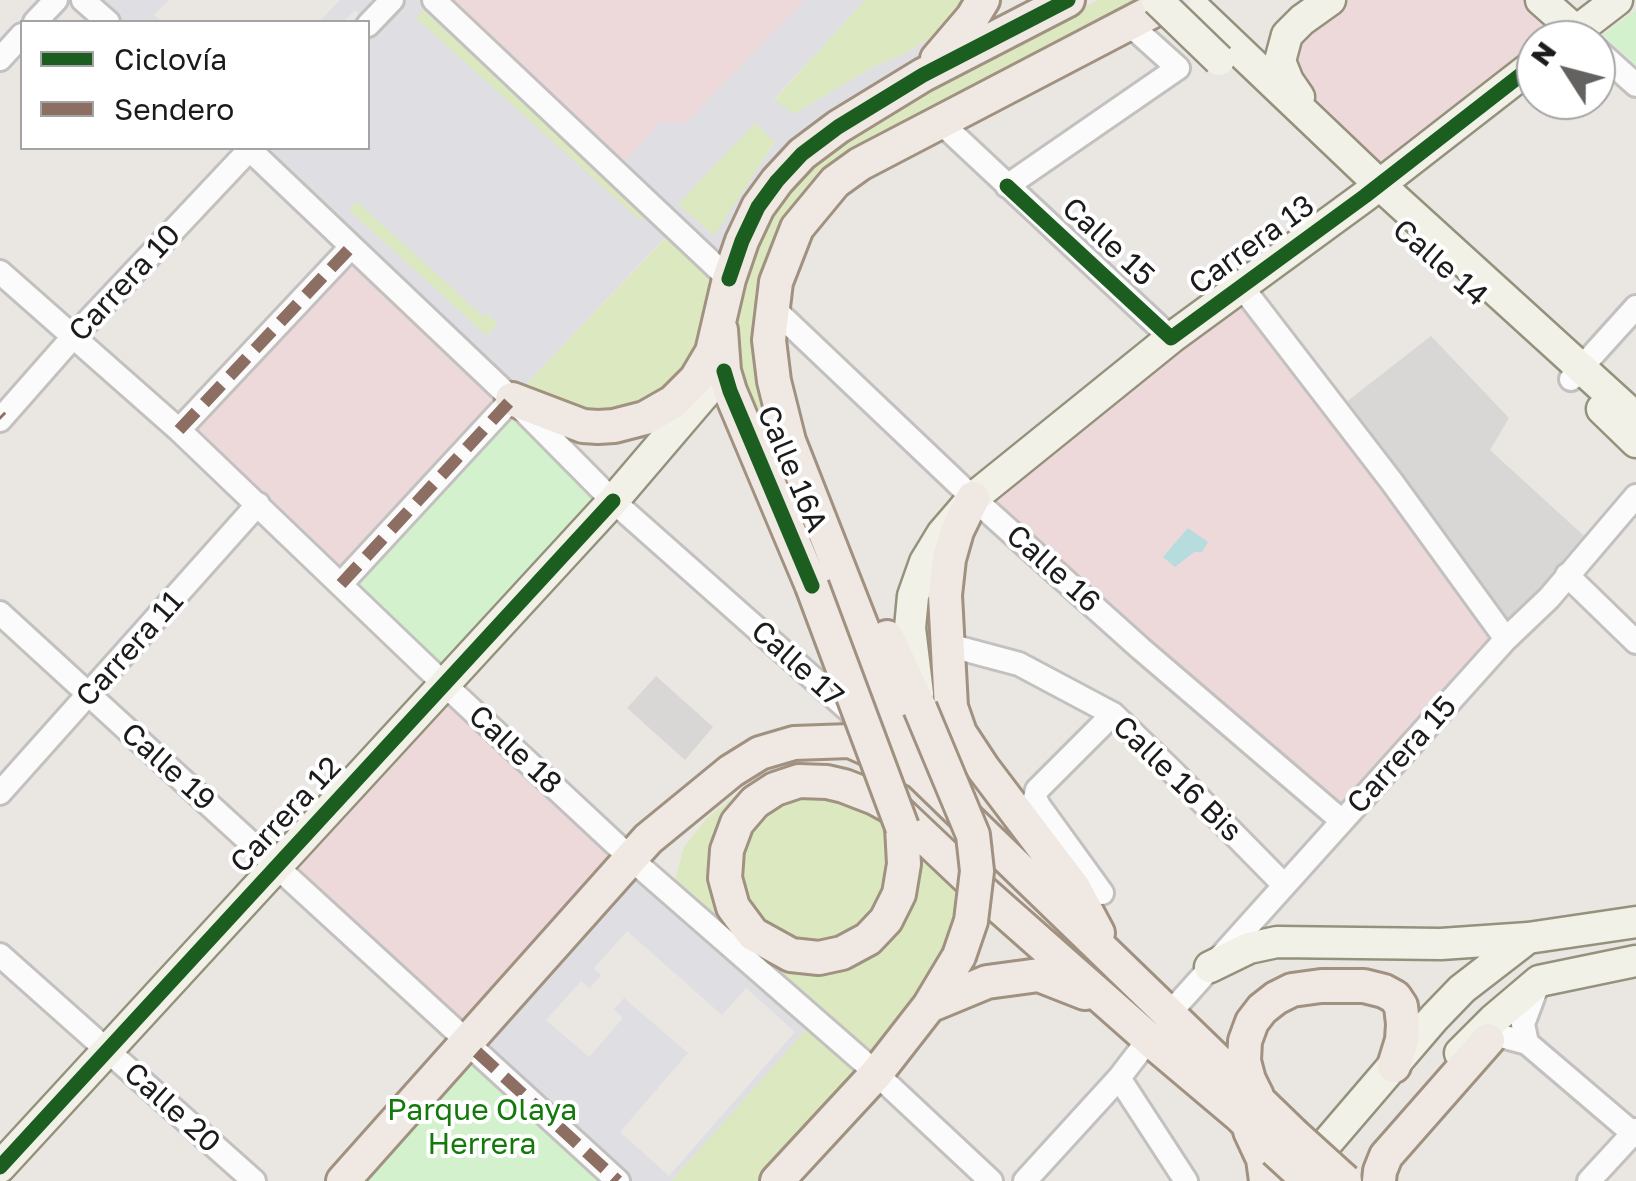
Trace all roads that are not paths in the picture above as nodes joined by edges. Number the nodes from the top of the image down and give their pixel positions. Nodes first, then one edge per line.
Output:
1 (56, 0) edge
2 (83, 0) edge
3 (392, 0) edge
4 (434, 0) edge
5 (983, 0) edge
6 (1068, 0) edge
7 (1157, 0) edge
8 (1174, 0) edge
9 (1186, 0) edge
10 (1203, 0) edge
11 (1330, 0) edge
12 (1542, 0) edge
13 (1617, 0) edge
14 (36, 20) edge
15 (106, 20) edge
16 (1562, 20) edge
17 (1599, 20) edge
18 (370, 23) edge
19 (1128, 23) junction
20 (20, 37) edge
21 (1227, 53) junction
22 (0, 59) edge
23 (1280, 61) junction
24 (1616, 68) edge
25 (923, 75) junction
26 (1516, 79) edge
27 (1636, 84) edge
28 (939, 122) junction
29 (1328, 136) junction
30 (248, 150) edge
31 (252, 150) edge
32 (1008, 186) junction
33 (1372, 191) junction
34 (351, 247) junction
35 (0, 272) edge
36 (729, 279) junction
37 (1242, 286) junction
38 (772, 307) junction
39 (1636, 308) edge
40 (720, 321) junction
41 (73, 338) junction
42 (1171, 338) junction
43 (724, 370) junction
44 (1576, 372) junction
45 (512, 398) junction
46 (1, 418) edge
47 (1636, 418) edge
48 (179, 430) junction
49 (789, 441) junction
50 (1636, 442) edge
51 (1636, 496) edge
52 (973, 498) junction
53 (613, 500) junction
54 (258, 504) junction
55 (1567, 575) junction
56 (341, 584) junction
57 (0, 613) edge
58 (1506, 640) junction
59 (1636, 642) edge
60 (948, 645) junction
61 (445, 685) junction
62 (89, 696) junction
63 (920, 708) junction
64 (1113, 714) junction
65 (918, 772) junction
66 (0, 793) edge
67 (898, 818) junction
68 (1342, 821) junction
69 (631, 858) junction
70 (277, 866) junction
71 (1284, 885) junction
72 (1102, 893) dead end
73 (1636, 922) edge
74 (1528, 938) junction
75 (0, 955) edge
76 (1111, 959) junction
77 (1636, 960) edge
78 (1210, 967) junction
79 (1539, 981) junction
80 (930, 1006) junction
81 (1158, 1027) junction
82 (1488, 1040) junction
83 (1527, 1043) junction
84 (473, 1047) junction
85 (106, 1050) junction
86 (1458, 1055) junction
87 (1394, 1066) junction
88 (876, 1074) junction
89 (1118, 1078) junction
90 (1250, 1110) junction
91 (1635, 1134) edge
92 (1278, 1155) edge
93 (0, 1167) edge
94 (254, 1181) edge
95 (342, 1181) edge
96 (618, 1181) edge
97 (777, 1181) edge
98 (991, 1181) edge
99 (1025, 1181) edge
100 (1186, 1181) edge
101 (1295, 1181) edge
102 (1309, 1181) edge
103 (1348, 1181) edge
104 (1379, 1181) edge
105 (1590, 1181) edge

1 - 14 street
2 - 15 street
3 - 18 street
4 - 36 street
5 - 25 main road
6 - 25 main road
7 - 21 main road, Calle 14, bridge
8 - 19 main road
9 - 21 main road, Calle 14
10 - 23 street
11 - 23 main road
12 - 16 main road
13 - 17 main road
19 - 28 main road
19 - 32 street
20 - 22 street
21 - 29 main road, Calle 14
21 - 33 main road, Calle 14
23 - 29 main road
24 - 27 street
25 - 36 main road
26 - 33 main road, Carrera 13
28 - 32 street, Calle 15
28 - 38 main road
29 - 33 main road, Calle 14
30 - 41 street, Carrera 10
31 - 34 street, Calle 17
32 - 42 street, Calle 15
33 - 37 main road, Carrera 13
33 - 44 main road, Calle 14
34 - 45 street, Calle 17
34 - 48 street
35 - 41 street, Calle 18
36 - 40 main road
37 - 42 main road, Carrera 13
37 - 58 street
38 - 49 main road
38 - 52 street, Calle 16
39 - 44 street
40 - 43 main road, Calle 16A
40 - 45 main road
41 - 46 street, Carrera 10
41 - 48 street, Calle 18
42 - 52 main road, Carrera 13
43 - 53 main road, Carrera 12
43 - 67 main road, Calle 16A, bridge
44 - 47 main road, Calle 14
44 - 50 main road, Calle 14
45 - 53 street, Calle 17
45 - 56 street
48 - 54 street, Calle 18
49 - 63 main road
49 - 65 main road, Calle 16A
51 - 55 street, Carrera 15
52 - 60 main road
52 - 63 main road, Carrera 13
52 - 68 street, Calle 16
53 - 61 main road, Carrera 12
53 - 65 street, Calle 17
54 - 56 street, Calle 18
54 - 62 street, Carrera 11
55 - 58 street, Carrera 15
55 - 59 street
56 - 61 street, Calle 18
57 - 62 street, Calle 19
58 - 68 street, Carrera 15
60 - 64 street, Calle 16 Bis
60 - 76 main road
61 - 69 street, Calle 18
61 - 70 main road, Carrera 12
62 - 66 street, Carrera 11
62 - 70 street, Calle 19
63 - 80 main road, bridge
64 - 71 street, Calle 16 Bis
64 - 72 street
65 - 69 main road
65 - 76 main road, Calle 17
67 - 67 main road
67 - 81 main road, Calle 17
68 - 71 street, Carrera 15
69 - 84 main road
69 - 88 street, Calle 18
70 - 84 street, Calle 19
70 - 85 main road, Carrera 12
71 - 78 street, Carrera 15
73 - 74 main road
74 - 78 main road
74 - 87 main road
75 - 85 street, Calle 20
76 - 81 main road, Calle 17
77 - 79 main road
78 - 81 street, Carrera 15
79 - 83 street
79 - 86 main road
80 - 81 main road
80 - 88 main road
81 - 89 street, Carrera 15
81 - 90 main road, Calle 17
82 - 83 street
82 - 86 street
82 - 104 main road
83 - 91 street
84 - 95 main road
84 - 96 street, Calle 19
85 - 93 main road, Carrera 12
85 - 94 street, Calle 20
86 - 103 main road
87 - 90 main road
87 - 101 main road
88 - 97 main road
88 - 98 street, Calle 18
89 - 99 street, Carrera 15
89 - 100 street
90 - 92 main road, Calle 17
91 - 105 street
92 - 102 main road, Calle 17, bridge
92 - 103 main road, Calle 17, bridge

